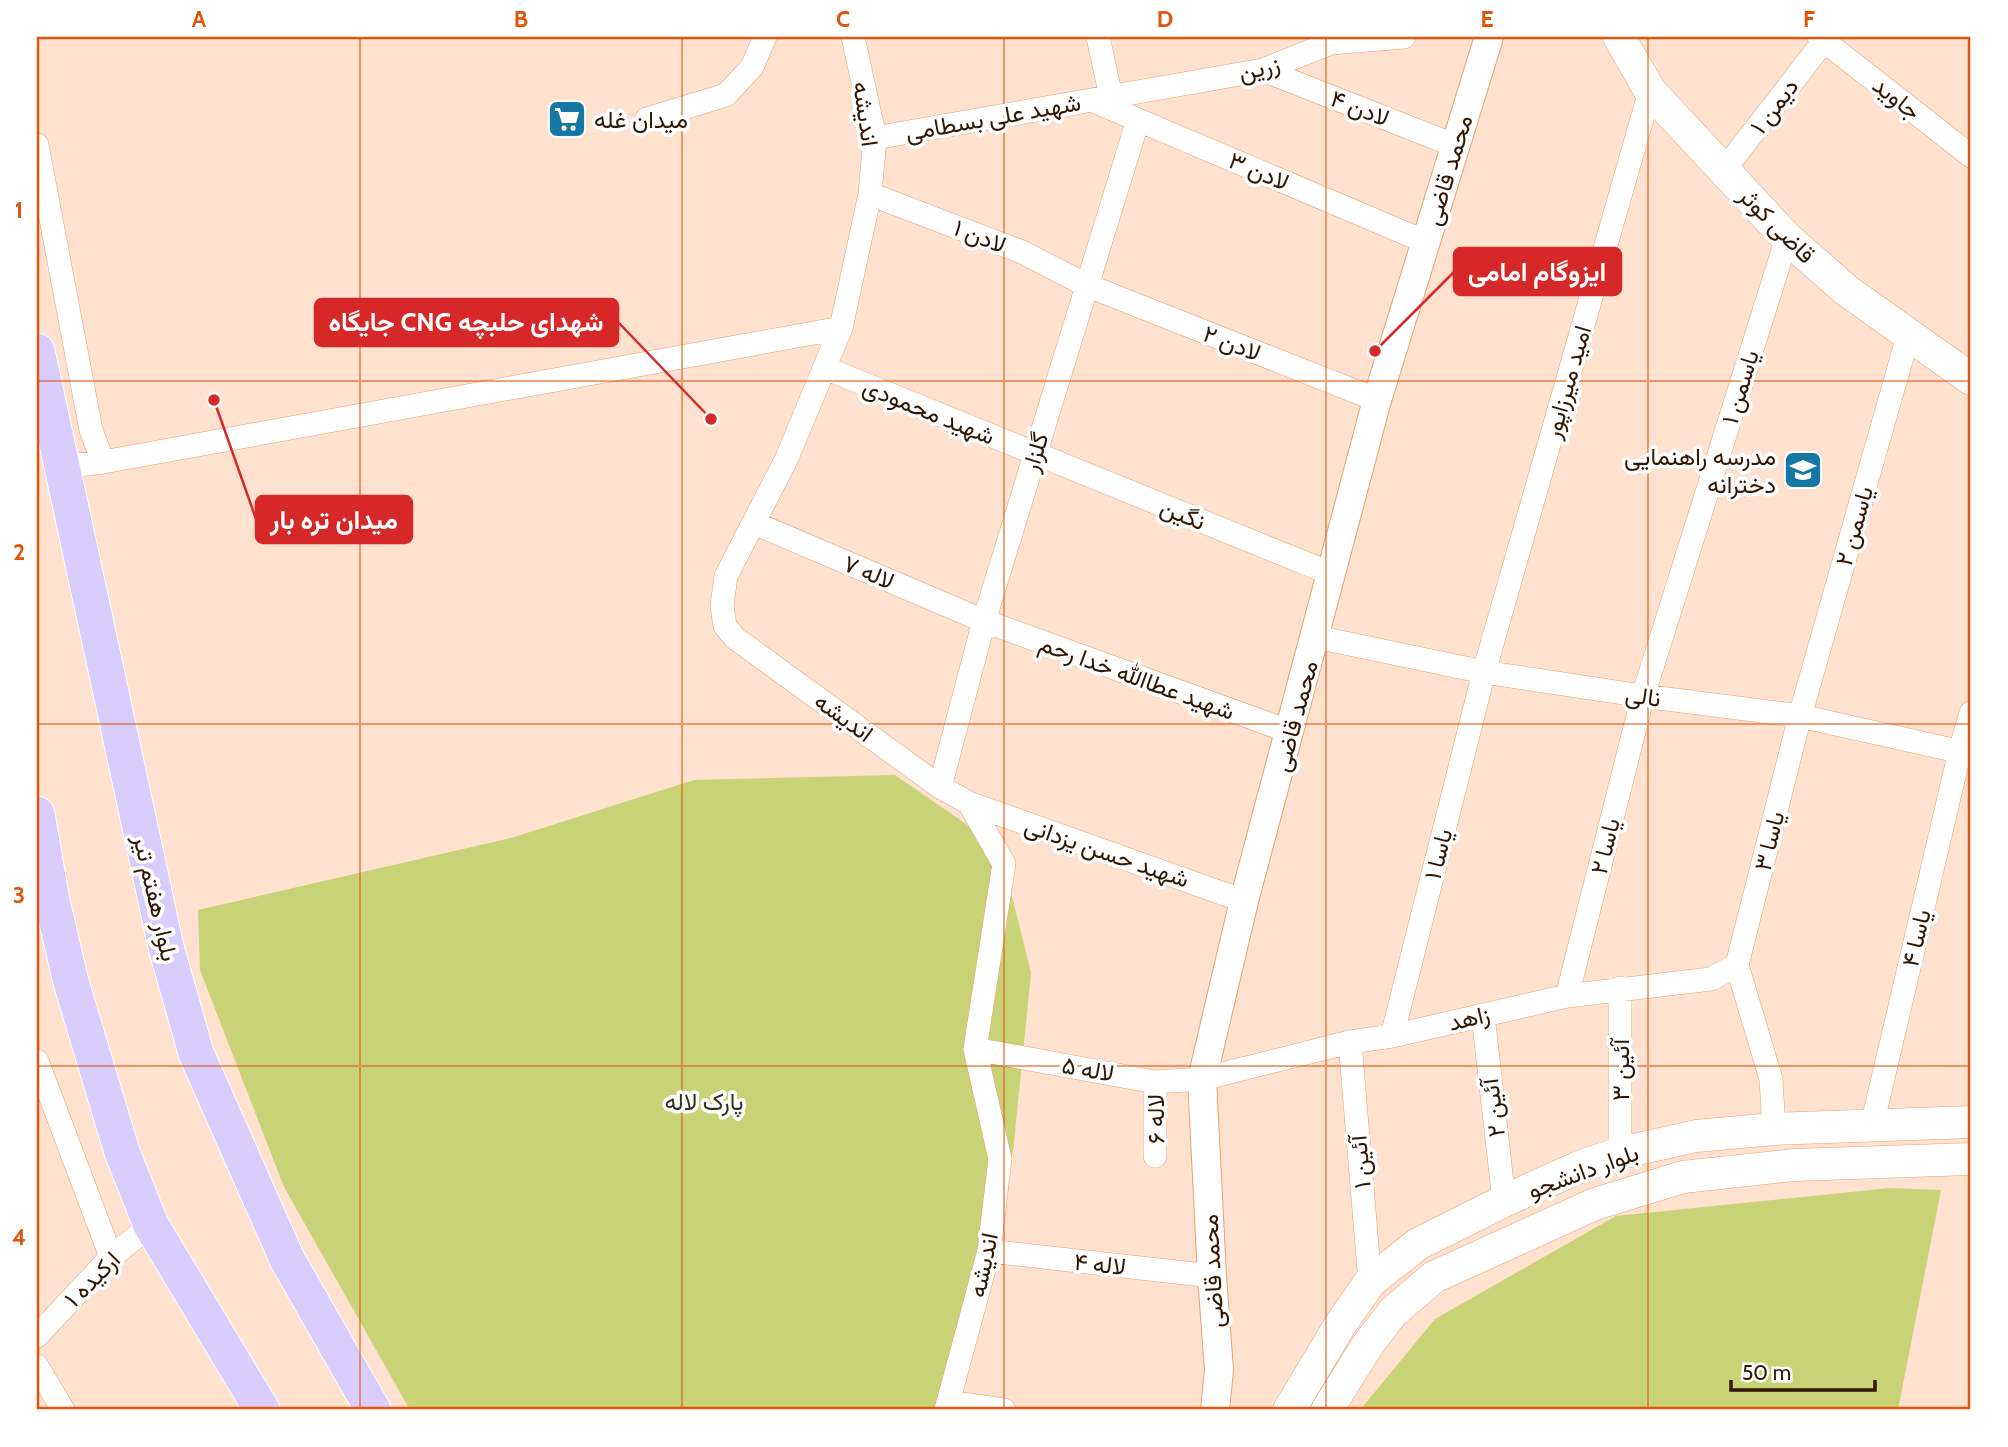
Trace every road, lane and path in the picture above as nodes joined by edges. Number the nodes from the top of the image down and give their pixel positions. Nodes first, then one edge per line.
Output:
1 (765, 37) edge
2 (853, 37) edge
3 (1098, 37) edge
4 (1404, 37) edge
5 (1489, 37) edge
6 (1619, 37) edge
7 (1823, 38) edge
8 (1331, 40) edge
9 (1263, 71) junction
10 (1650, 91) junction
11 (1101, 99) junction
12 (647, 120) dead end
13 (1138, 120) junction
14 (874, 138) junction
15 (37, 145) edge
16 (1456, 146) junction
17 (1971, 156) edge
18 (1724, 170) junction
19 (870, 194) junction
20 (1787, 238) junction
21 (1426, 242) junction
22 (1086, 285) junction
23 (841, 328) junction
24 (1908, 336) junction
25 (37, 351) edge
26 (825, 368) junction
27 (1971, 379) edge
28 (1377, 400) junction
29 (1034, 454) junction
30 (103, 462) junction
31 (49, 469) edge
32 (754, 523) junction
33 (1332, 575) junction
34 (984, 621) junction
35 (1316, 637) junction
36 (1484, 672) junction
37 (1643, 696) junction
38 (1971, 713) edge
39 (1800, 716) junction
40 (1291, 732) junction
41 (1966, 752) edge
42 (940, 787) junction
43 (969, 803) junction
44 (37, 814) edge
45 (41, 886) edge
46 (1244, 901) junction
47 (1737, 965) junction
48 (1620, 988) junction
49 (1567, 996) junction
50 (1483, 1015) junction
51 (1392, 1036) junction
52 (1350, 1042) junction
53 (975, 1049) junction
54 (37, 1061) edge
55 (1202, 1079) junction
56 (1155, 1082) junction
57 (1971, 1122) edge
58 (1872, 1125) junction
59 (1773, 1129) junction
60 (1620, 1153) junction
61 (1155, 1156) dead end
62 (1971, 1159) edge
63 (1504, 1201) junction
64 (151, 1225) junction
65 (989, 1251) junction
66 (111, 1257) junction
67 (1212, 1276) junction
68 (1370, 1282) junction
69 (37, 1336) edge
70 (37, 1366) edge
71 (947, 1406) edge
72 (63, 1410) edge
73 (262, 1410) edge
74 (373, 1410) edge
75 (1004, 1410) edge
76 (1215, 1410) edge
77 (1289, 1410) edge
78 (1327, 1410) edge

1 - 12 street
2 - 14 street, اندیشه
3 - 11 street
4 - 8 street, زرین
5 - 16 street, محمد قاضی
6 - 10 main road, قاضی کوثر
7 - 17 street, جاوید
7 - 18 street, دیمن ۱
8 - 9 street, زرین
9 - 11 street, زرین
9 - 16 street, لادن ۴
10 - 18 main road, قاضی کوثر
10 - 36 street, امید میرزاپور
11 - 13 street, لادن ۳
11 - 14 street, شهید علی بسطامی
13 - 21 street, لادن ۳
13 - 22 street, گلزار
14 - 19 street, اندیشه
15 - 30 street
16 - 21 street, محمد قاضی
18 - 20 main road, قاضی کوثر
19 - 22 street, لادن ۱
19 - 23 street, اندیشه
20 - 24 main road, قاضی کوثر
20 - 37 street, یاسمن ۱
21 - 28 street, محمد قاضی
22 - 28 street, لادن ۲
22 - 29 street, گلزار
23 - 26 street, اندیشه
23 - 30 street
24 - 27 main road, قاضی کوثر
24 - 39 street, یاسمن ۲
25 - 31 main road, بلوار هفتم تیر
26 - 29 street, شهید محمودی
26 - 32 street, اندیشه
28 - 33 street, محمد قاضی
29 - 33 street, نگین
29 - 34 street, گلزار
30 - 31 street
31 - 74 main road, بلوار هفتم تیر
32 - 34 street, لاله ۷
32 - 42 street, اندیشه
33 - 35 street, محمد قاضی
34 - 40 street, شهید عطاالله خدا رحم
34 - 42 street, گلزار
35 - 36 street, نالی
35 - 40 street, محمد قاضی
36 - 37 street, نالی
36 - 51 street, یاسا ۱
37 - 39 street, نالی
37 - 49 street, یاسا ۲
38 - 41 street
39 - 41 street, نالی
39 - 47 street, یاسا ۳
40 - 46 street, محمد قاضی
41 - 58 street, یاسا ۴
42 - 43 street, اندیشه
43 - 46 street, شهید حسن یزدانی
43 - 53 street, اندیشه
44 - 45 main road
45 - 64 main road
46 - 55 street, محمد قاضی
47 - 48 street, زاهد
47 - 59 street
48 - 49 street, زاهد
48 - 60 street, آئین ۳
49 - 50 street, زاهد
50 - 51 street, زاهد
50 - 63 street, آئین ۲
51 - 52 street, زاهد
52 - 55 street, زاهد
52 - 68 street, آئین ۱
53 - 56 street, لاله ۵
53 - 65 street, اندیشه
54 - 66 street
55 - 56 street, لاله ۵
55 - 67 street, محمد قاضی
56 - 61 street, لاله ۶
57 - 58 main road, بلوار دانشجو
58 - 59 main road, بلوار دانشجو
59 - 60 main road, بلوار دانشجو
60 - 63 main road, بلوار دانشجو
62 - 78 main road, بلوار دانشجو
63 - 68 main road, بلوار دانشجو
64 - 66 street, ارکیده ۱
64 - 73 main road
65 - 67 street, لاله ۴
65 - 71 street, اندیشه
66 - 69 street, ارکیده ۱
67 - 76 street, محمد قاضی
68 - 77 main road, بلوار دانشجو
70 - 72 street
71 - 75 street

